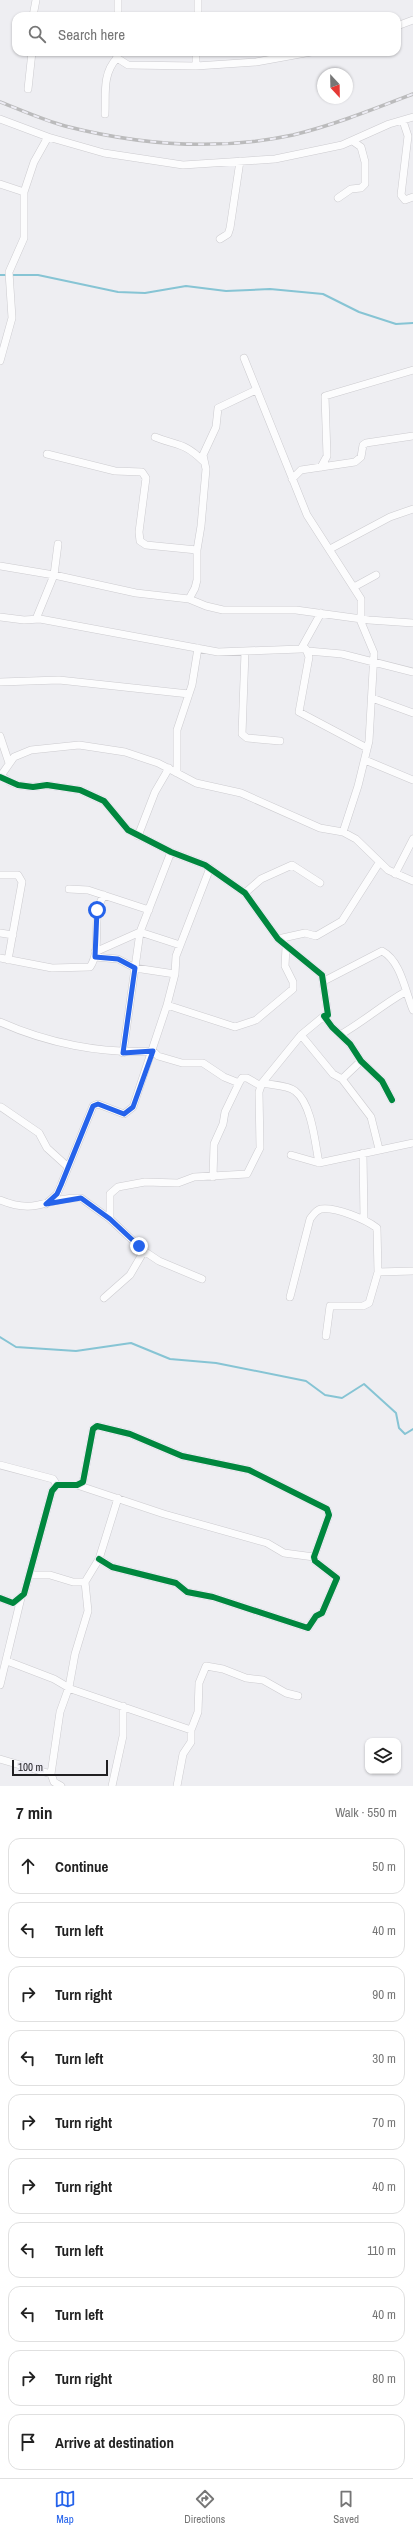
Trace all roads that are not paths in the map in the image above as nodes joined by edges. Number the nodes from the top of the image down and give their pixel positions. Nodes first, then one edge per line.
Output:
1 (36, 0) edge
2 (118, 0) edge
3 (198, 0) edge
4 (34, 12) edge
5 (118, 12) edge
6 (198, 12) edge
7 (413, 20) edge
8 (401, 24) edge
9 (32, 56) edge
10 (115, 56) edge
11 (117, 56) edge
12 (196, 56) edge
13 (289, 56) edge
14 (196, 66) junction
15 (28, 89) dead end
16 (105, 114) dead end
17 (413, 117) edge
18 (0, 119) edge
19 (403, 121) junction
20 (48, 137) junction
21 (354, 142) junction
22 (240, 161) junction
23 (0, 184) edge
24 (24, 192) junction
25 (413, 197) edge
26 (338, 198) dead end
27 (220, 239) dead end
28 (244, 358) dead end
29 (0, 361) edge
30 (413, 370) edge
31 (256, 390) junction
32 (413, 436) edge
33 (155, 437) dead end
34 (47, 454) dead end
35 (203, 461) junction
36 (321, 467) junction
37 (292, 479) junction
38 (413, 509) edge
39 (58, 544) dead end
40 (330, 549) junction
41 (197, 550) junction
42 (0, 566) edge
43 (54, 575) junction
44 (376, 575) dead end
45 (354, 587) junction
46 (189, 599) junction
47 (321, 613) junction
48 (0, 617) edge
49 (36, 619) junction
50 (360, 619) junction
51 (413, 623) edge
52 (198, 648) junction
53 (301, 649) junction
54 (308, 651) junction
55 (245, 652) junction
56 (375, 664) junction
57 (413, 672) edge
58 (0, 682) edge
59 (189, 694) junction
60 (372, 698) junction
61 (413, 713) edge
62 (0, 736) edge
63 (280, 741) dead end
64 (367, 748) junction
65 (365, 760) junction
66 (10, 763) junction
67 (169, 768) junction
68 (177, 773) junction
69 (1, 776) edge
70 (413, 780) edge
71 (343, 832) junction
72 (138, 836) junction
73 (413, 839) edge
74 (171, 852) junction
75 (380, 863) junction
76 (210, 868) junction
77 (395, 874) junction
78 (0, 875) edge
79 (413, 881) edge
80 (320, 883) dead end
81 (69, 889) dead end
82 (245, 893) junction
83 (104, 895) junction
84 (149, 910) junction
85 (140, 932) junction
86 (0, 933) edge
87 (13, 935) junction
88 (278, 939) junction
89 (180, 945) junction
90 (286, 947) junction
91 (95, 955) junction
92 (0, 958) edge
93 (8, 960) junction
94 (135, 968) junction
95 (175, 974) junction
96 (324, 981) junction
97 (405, 992) junction
98 (167, 1005) junction
99 (413, 1010) edge
100 (324, 1016) junction
101 (0, 1022) edge
102 (301, 1035) junction
103 (340, 1035) junction
104 (153, 1051) junction
105 (123, 1053) junction
106 (361, 1061) junction
107 (342, 1079) junction
108 (239, 1083) junction
109 (262, 1085) junction
110 (392, 1100) dead end
111 (1, 1107) edge
112 (413, 1143) edge
113 (379, 1149) junction
114 (362, 1153) junction
115 (291, 1155) dead end
116 (319, 1163) junction
117 (68, 1167) junction
118 (213, 1177) junction
119 (0, 1200) edge
120 (46, 1204) junction
121 (110, 1219) junction
122 (364, 1219) junction
123 (144, 1251) junction
124 (413, 1271) edge
125 (378, 1272) junction
126 (202, 1279) dead end
127 (290, 1297) dead end
128 (104, 1298) dead end
129 (326, 1336) dead end
130 (0, 1465) edge
131 (57, 1485) junction
132 (77, 1485) junction
133 (118, 1498) junction
134 (314, 1557) junction
135 (99, 1559) junction
136 (29, 1575) junction
137 (85, 1582) junction
138 (0, 1598) edge
139 (21, 1598) junction
140 (7, 1661) junction
141 (0, 1685) edge
142 (69, 1687) junction
143 (298, 1696) dead end
144 (123, 1706) junction
145 (191, 1730) junction
146 (0, 1759) edge
147 (51, 1774) junction
148 (116, 1785) edge
149 (61, 1786) edge
150 (176, 1786) edge

1 - 4 street
2 - 5 street
3 - 6 street
7 - 8 street
9 - 15 street
10 - 16 street
11 - 14 street
12 - 14 street
13 - 14 street
17 - 19 street
18 - 20 street
19 - 21 street
19 - 25 street
20 - 22 street
20 - 24 street
21 - 22 street
21 - 26 street
22 - 27 street
23 - 24 street
24 - 29 street
28 - 31 street
30 - 36 street
31 - 35 street
31 - 37 street
32 - 36 street
33 - 35 street
34 - 41 street
35 - 41 street
36 - 37 street
37 - 40 street
38 - 40 street
39 - 43 street
40 - 45 street
41 - 46 street
42 - 43 street
43 - 46 street
43 - 49 street
44 - 45 street
45 - 50 street
46 - 47 street
47 - 50 street
47 - 53 street
48 - 49 street
49 - 52 street
50 - 51 street
50 - 56 street
52 - 55 street
52 - 59 street
53 - 54 street
53 - 55 street
54 - 56 street
54 - 64 street
55 - 63 street
56 - 57 street
56 - 60 street
58 - 59 street
59 - 68 street
60 - 61 street
60 - 64 street
62 - 66 street
64 - 65 street
65 - 70 street
65 - 71 street
66 - 67 street
66 - 69 street
67 - 68 street
67 - 72 street
68 - 71 street
69 - 72 street
71 - 75 street
72 - 74 street
73 - 77 street
74 - 76 street
74 - 84 street
75 - 77 street
75 - 88 street
76 - 82 street
76 - 89 street
77 - 79 street
78 - 87 street
80 - 82 street
81 - 83 street
82 - 88 street
83 - 84 street
83 - 91 street
84 - 85 street
85 - 89 street
85 - 91 street
85 - 94 street
86 - 87 street
87 - 93 street
88 - 90 street
89 - 95 street
90 - 96 street
90 - 98 street
91 - 93 street
91 - 94 street
92 - 93 street
94 - 95 street
94 - 105 street
95 - 98 street
96 - 97 street
96 - 100 street
97 - 99 street
97 - 103 street
98 - 104 street
100 - 102 street
100 - 103 street
101 - 105 street
102 - 107 street
102 - 109 street
103 - 106 street
104 - 105 street
104 - 108 street
104 - 117 street
106 - 107 street
106 - 110 street
107 - 113 street
108 - 109 street
108 - 118 street
109 - 116 street
109 - 118 street
111 - 117 street
112 - 113 street
113 - 114 street
114 - 116 street
114 - 122 street
115 - 116 street
117 - 120 street
118 - 121 street
119 - 120 street
120 - 121 street
121 - 123 street
122 - 125 street
122 - 127 street
123 - 126 street
123 - 128 street
124 - 125 street
125 - 129 street
130 - 131 street
131 - 132 street
131 - 136 street
132 - 133 street
132 - 134 street
133 - 134 street
133 - 135 street
134 - 135 street
135 - 137 street
136 - 137 street
136 - 139 street
137 - 142 street
138 - 139 street
139 - 140 street
140 - 141 street
140 - 142 street
142 - 144 street
142 - 147 street
143 - 145 street
144 - 145 street
144 - 148 street
145 - 150 street
146 - 147 street
147 - 149 street

